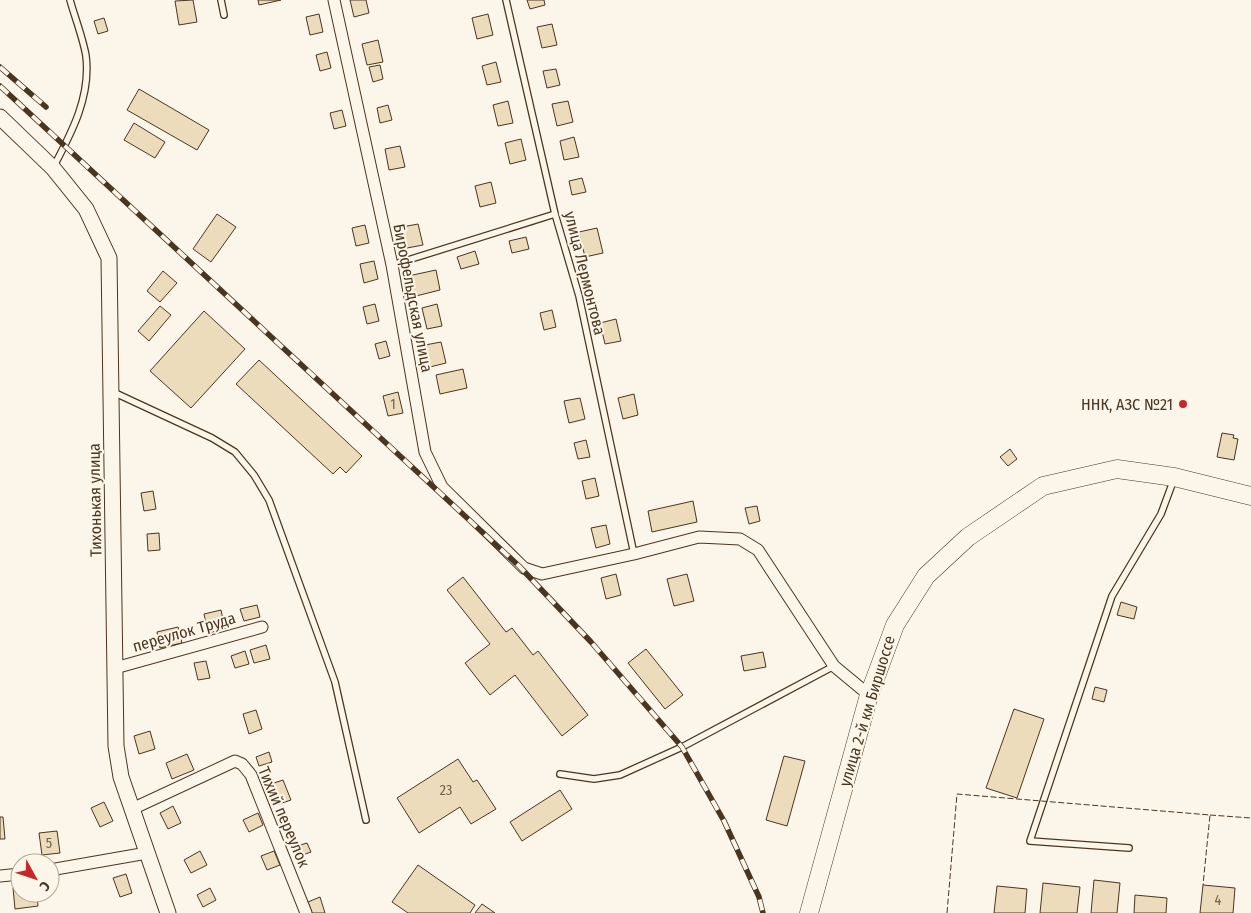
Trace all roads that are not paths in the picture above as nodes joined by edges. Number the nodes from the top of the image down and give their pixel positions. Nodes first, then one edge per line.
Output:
1 (70, 0) edge
2 (221, 0) edge
3 (334, 0) edge
4 (506, 0) edge
5 (224, 15) dead end
6 (0, 117) edge
7 (53, 168) junction
8 (555, 214) junction
9 (392, 265) junction
10 (111, 391) junction
11 (1174, 477) junction
12 (1251, 496) edge
13 (634, 554) junction
14 (262, 627) dead end
15 (834, 666) junction
16 (115, 668) junction
17 (869, 695) junction
18 (560, 774) dead end
19 (132, 809) junction
20 (366, 820) dead end
21 (1129, 848) dead end
22 (147, 853) junction
23 (60, 868) edge
24 (168, 913) edge
25 (306, 913) edge
26 (809, 913) edge

1 - 7 lane
2 - 5 lane
3 - 9 street, Бирофельдская улица
4 - 8 lane, улица Лермонтова
6 - 7 street, Тихонькая улица
7 - 10 street, Тихонькая улица
8 - 9 lane
8 - 13 lane, улица Лермонтова
9 - 13 street, Бирофельдская улица
10 - 16 street, Тихонькая улица
10 - 20 lane
11 - 12 main road, улица 2-й км Биршоссе
11 - 17 main road, улица 2-й км Биршоссе
11 - 21 lane
13 - 15 street
14 - 16 street, переулок Труда
15 - 17 street
15 - 18 lane
16 - 19 street, Тихонькая улица
17 - 26 main road, улица 2-й км Биршоссе
19 - 22 street, Тихонькая улица
19 - 25 street, Тихий переулок
22 - 23 street
22 - 24 street, Тихонькая улица

